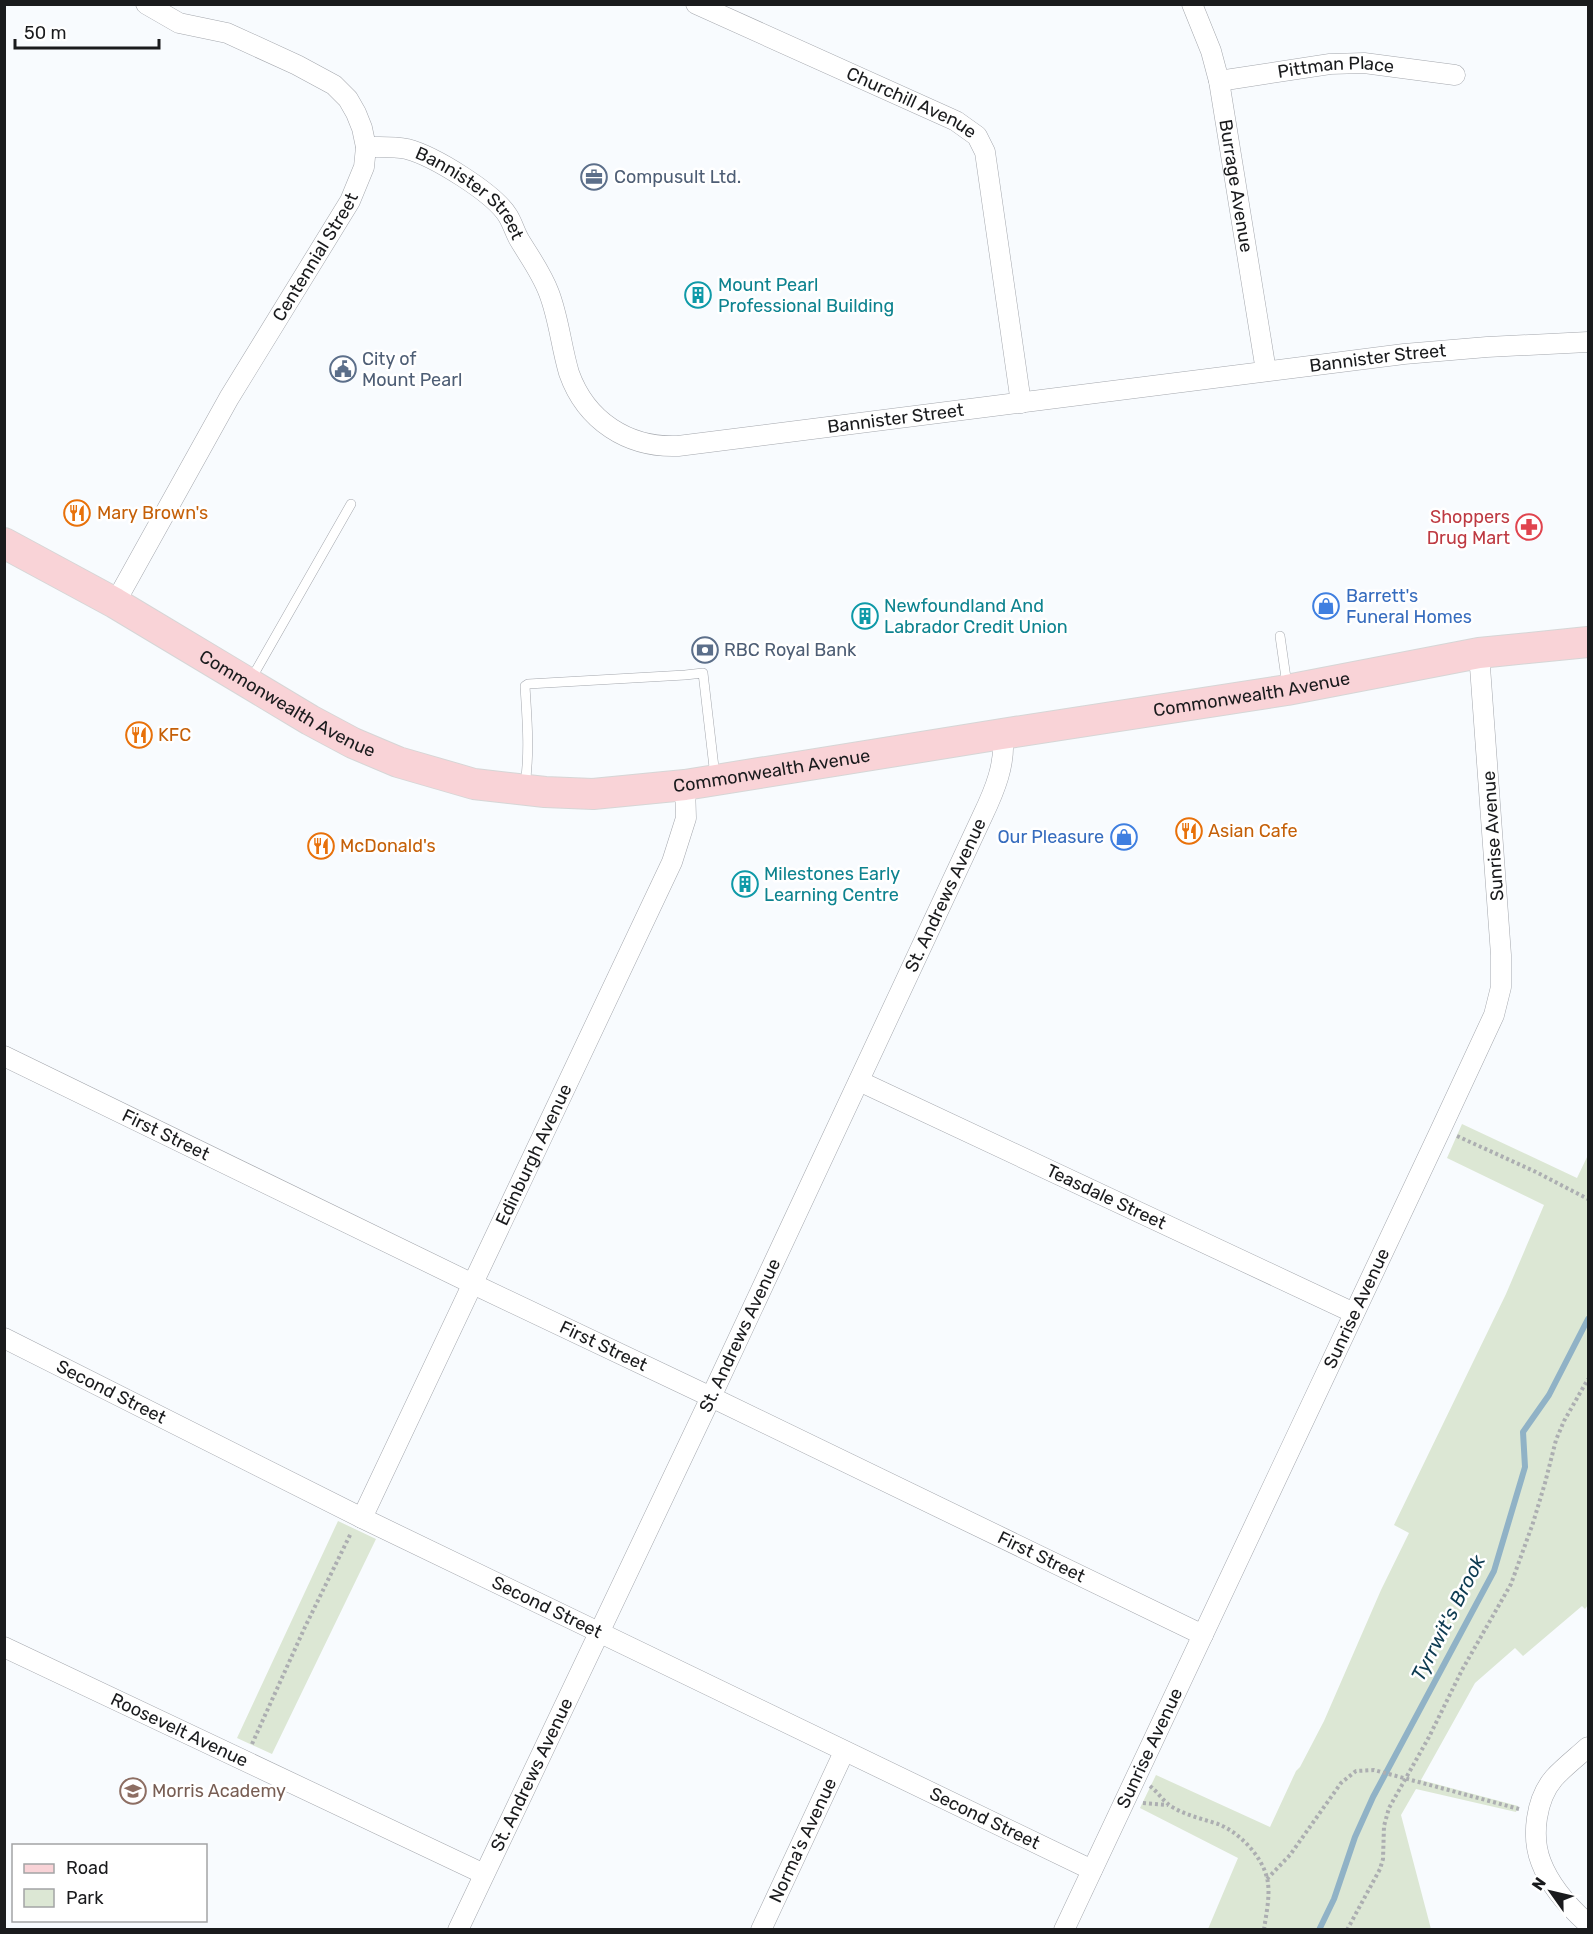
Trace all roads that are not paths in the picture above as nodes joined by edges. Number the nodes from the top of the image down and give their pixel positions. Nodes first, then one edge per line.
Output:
1 (146, 4) edge
2 (696, 4) edge
3 (1192, 4) edge
4 (1455, 75) dead end
5 (1219, 81) junction
6 (366, 147) junction
7 (1588, 342) edge
8 (1266, 371) junction
9 (1021, 403) junction
10 (351, 504) dead end
11 (4, 543) edge
12 (114, 603) junction
13 (1280, 636) dead end
14 (1588, 642) edge
15 (1479, 653) junction
16 (249, 683) junction
17 (1287, 690) junction
18 (1002, 734) junction
19 (716, 780) junction
20 (685, 785) junction
21 (525, 790) junction
22 (4, 1056) edge
23 (859, 1081) junction
24 (472, 1284) junction
25 (1354, 1313) junction
26 (4, 1338) edge
27 (711, 1397) junction
28 (362, 1518) junction
29 (599, 1633) junction
30 (1203, 1635) junction
31 (4, 1647) edge
32 (1588, 1747) edge
33 (844, 1752) junction
34 (1092, 1870) junction
35 (484, 1874) junction
36 (1588, 1923) edge
37 (458, 1929) edge
38 (761, 1929) edge
39 (1064, 1929) edge

1 - 6 street, Centennial Street
2 - 9 street, Churchill Avenue
3 - 5 street, Burrage Avenue
4 - 5 street, Pittman Place
5 - 8 street, Burrage Avenue
6 - 9 street, Bannister Street
6 - 12 street, Centennial Street
7 - 8 street, Bannister Street
8 - 9 street, Bannister Street
10 - 16 lane
11 - 12 main road, Commonwealth Avenue
12 - 16 main road, Commonwealth Avenue
13 - 17 lane
14 - 15 main road, Commonwealth Avenue
15 - 17 main road, Commonwealth Avenue
15 - 25 street, Sunrise Avenue
16 - 21 main road, Commonwealth Avenue
17 - 18 main road, Commonwealth Avenue
18 - 19 main road, Commonwealth Avenue
18 - 23 street, St. Andrews Avenue
19 - 20 main road, Commonwealth Avenue
19 - 21 lane
20 - 21 main road, Commonwealth Avenue
20 - 24 street, Edinburgh Avenue
22 - 24 street, First Street
23 - 25 street, Teasdale Street
23 - 27 street, St. Andrews Avenue
24 - 27 street, First Street
24 - 28 street, Edinburgh Avenue
25 - 30 street, Sunrise Avenue
26 - 28 street, Second Street
27 - 29 street, St. Andrews Avenue
27 - 30 street, First Street
28 - 29 street, Second Street
29 - 33 street, Second Street
29 - 35 street, St. Andrews Avenue
30 - 34 street, Sunrise Avenue
31 - 35 street, Roosevelt Avenue
32 - 36 street
33 - 34 street, Second Street
33 - 38 street, Norma's Avenue
34 - 39 street, Sunrise Avenue
35 - 37 street, St. Andrews Avenue

